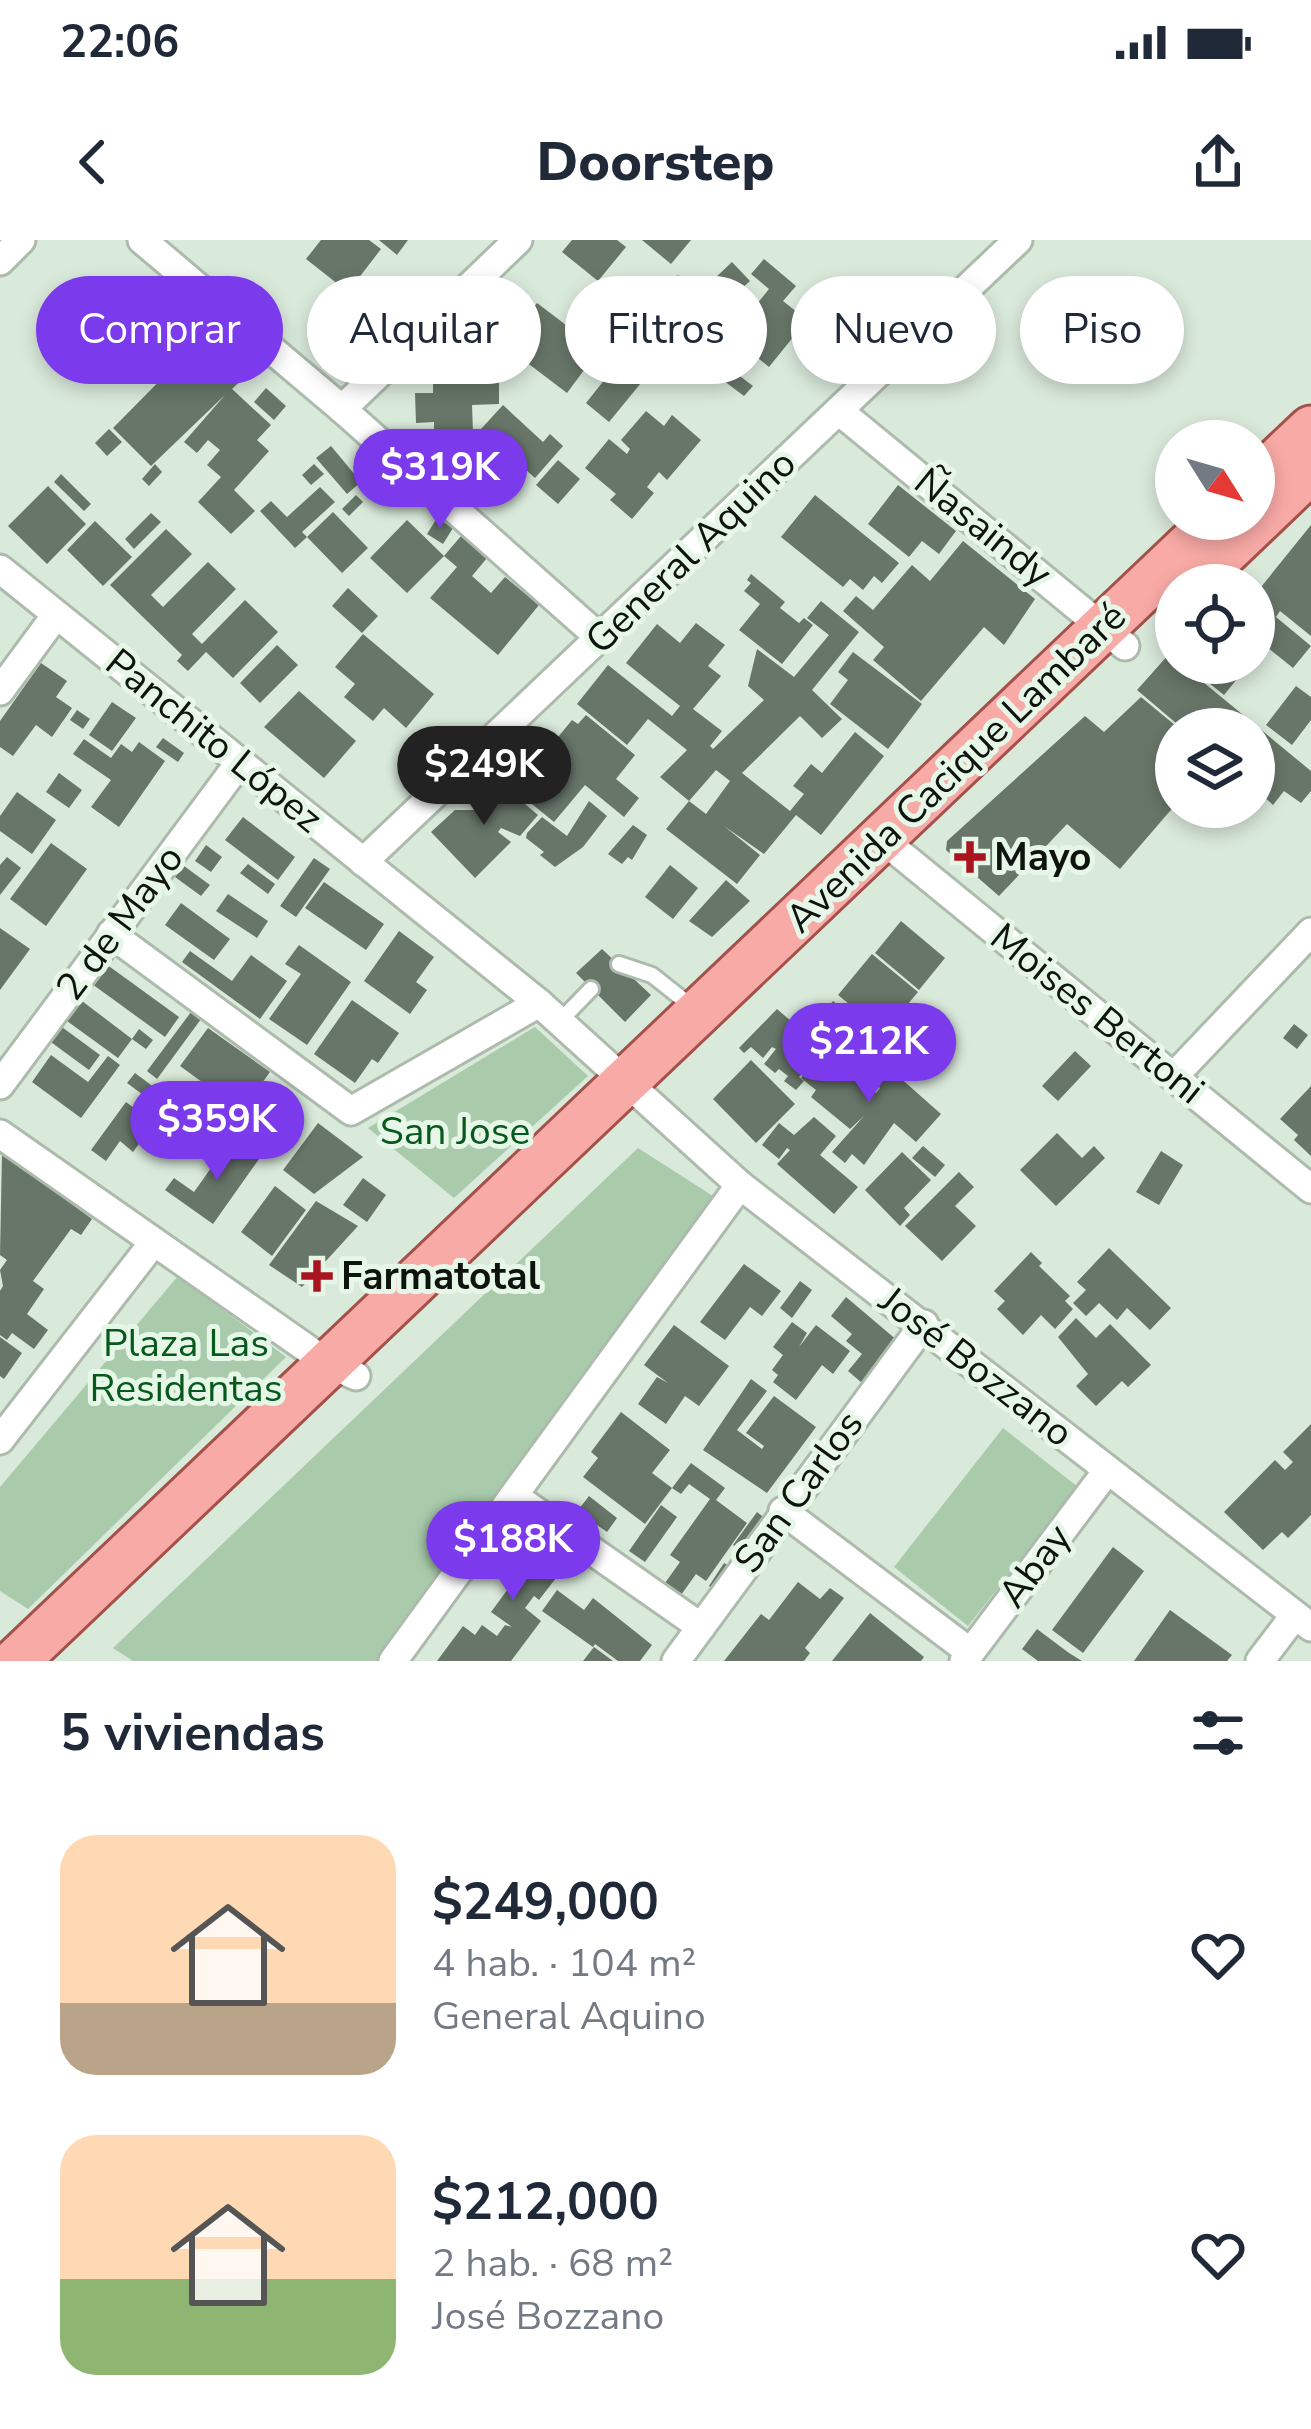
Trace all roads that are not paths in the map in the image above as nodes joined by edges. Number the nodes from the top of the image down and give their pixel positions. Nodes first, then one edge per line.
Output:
1 (21, 240) edge
2 (142, 240) edge
3 (518, 240) edge
4 (1018, 240) edge
5 (0, 261) edge
6 (342, 409) junction
7 (839, 411) junction
8 (1311, 429) edge
9 (1275, 463) edge
10 (1311, 470) edge
11 (1199, 540) edge
12 (1212, 564) edge
13 (0, 569) edge
14 (1155, 611) edge
15 (56, 615) junction
16 (1115, 636) junction
17 (600, 638) junction
18 (0, 691) edge
19 (240, 762) junction
20 (892, 848) junction
21 (364, 862) junction
22 (1311, 932) edge
23 (111, 934) junction
24 (619, 964) dead end
25 (591, 989) dead end
26 (700, 1012) junction
27 (549, 1013) junction
28 (1175, 1076) junction
29 (0, 1084) edge
30 (636, 1091) junction
31 (0, 1134) edge
32 (740, 1185) junction
33 (1311, 1190) edge
34 (153, 1243) junction
35 (924, 1324) junction
36 (342, 1370) junction
37 (0, 1440) edge
38 (1107, 1471) junction
39 (514, 1496) junction
40 (783, 1511) junction
41 (1303, 1621) edge
42 (701, 1627) junction
43 (967, 1657) edge
44 (16, 1661) edge
45 (55, 1661) edge
46 (393, 1661) edge
47 (676, 1661) edge
48 (1261, 1661) edge

1 - 5 street
2 - 6 street
3 - 6 street
4 - 7 street, General Aquino
6 - 17 street
7 - 16 street, Ñasaindy
7 - 17 street, General Aquino
8 - 9 main road
10 - 12 main road
11 - 16 main road, Avenida Cacique Lambaré
13 - 15 street, Panchito López
14 - 16 main road, Avenida Cacique Lambaré
15 - 18 street
15 - 19 street, Panchito López
16 - 20 main road, Avenida Cacique Lambaré
17 - 21 street, General Aquino
19 - 21 street, Panchito López
19 - 23 street, 2 de Mayo
20 - 26 main road, Avenida Cacique Lambaré
20 - 28 street, Moises Bertoni
20 - 30 main road, Avenida Cacique Lambaré
21 - 27 street, Panchito López
22 - 28 street
23 - 27 street
23 - 29 street, 2 de Mayo
24 - 26 lane
25 - 27 lane
26 - 30 main road, Avenida Cacique Lambaré
27 - 30 street, Panchito López
28 - 33 street, Moises Bertoni
30 - 32 street, José Bozzano
30 - 36 main road, Avenida Cacique Lambaré
31 - 34 street
32 - 35 street, José Bozzano
32 - 39 street
34 - 36 street
34 - 37 street
35 - 38 street, José Bozzano
35 - 40 street, San Carlos
36 - 44 main road, Avenida Cacique Lambaré
36 - 45 main road, Avenida Cacique Lambaré
38 - 41 street, José Bozzano
38 - 43 street, Abay
39 - 42 street
39 - 46 street
40 - 42 street, San Carlos
40 - 43 street
41 - 48 street
42 - 47 street, San Carlos

